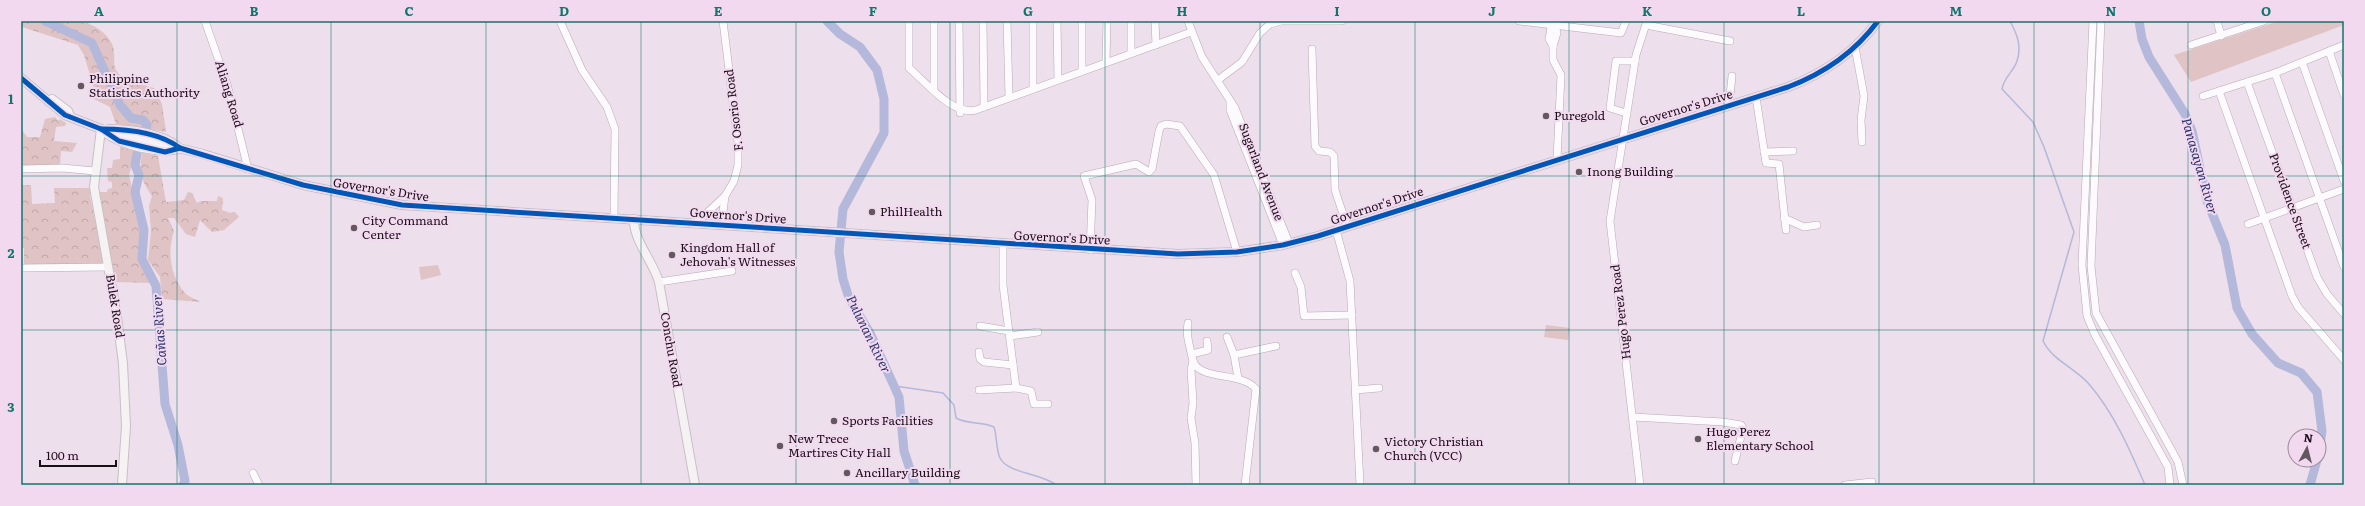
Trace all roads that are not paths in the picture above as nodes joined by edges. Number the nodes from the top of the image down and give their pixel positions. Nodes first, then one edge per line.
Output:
1 (205, 21) edge
2 (560, 21) edge
3 (723, 21) edge
4 (909, 21) edge
5 (934, 21) edge
6 (959, 21) edge
7 (983, 21) edge
8 (1008, 21) edge
9 (1033, 21) edge
10 (1057, 21) edge
11 (1082, 21) edge
12 (1107, 21) edge
13 (1131, 21) edge
14 (1155, 21) edge
15 (1188, 21) edge
16 (1342, 21) edge
17 (1520, 21) edge
18 (1626, 21) edge
19 (1878, 21) edge
20 (2093, 21) edge
21 (2101, 21) edge
22 (2217, 21) edge
23 (2264, 21) edge
24 (1553, 23) edge
25 (1646, 23) edge
26 (1191, 32) junction
27 (2220, 36) junction
28 (1730, 41) dead end
29 (1156, 44) junction
30 (2191, 45) dead end
31 (2344, 45) edge
32 (1855, 47) junction
33 (1312, 49) dead end
34 (2329, 51) junction
35 (1131, 53) junction
36 (1635, 61) junction
37 (1106, 62) junction
38 (2302, 62) junction
39 (21, 71) edge
40 (1082, 71) junction
41 (2275, 73) junction
42 (1732, 76) dead end
43 (21, 78) edge
44 (1058, 80) junction
45 (1218, 80) junction
46 (2247, 82) junction
47 (934, 89) junction
48 (1033, 89) junction
49 (2219, 91) junction
50 (2344, 95) edge
51 (2203, 96) dead end
52 (1756, 97) junction
53 (1009, 98) junction
54 (1729, 105) junction
55 (984, 106) junction
56 (960, 111) junction
57 (1626, 112) junction
58 (70, 116) junction
59 (101, 129) junction
60 (1622, 139) junction
61 (1862, 142) dead end
62 (1793, 151) dead end
63 (1764, 152) junction
64 (1557, 159) junction
65 (248, 168) junction
66 (21, 169) edge
67 (95, 171) junction
68 (2344, 181) edge
69 (2344, 189) edge
70 (724, 196) junction
71 (2319, 198) junction
72 (2292, 208) junction
73 (614, 218) junction
74 (1784, 218) junction
75 (2264, 218) junction
76 (634, 219) junction
77 (696, 223) junction
78 (726, 224) junction
79 (2248, 224) dead end
80 (1351, 225) junction
81 (1816, 225) dead end
82 (1336, 230) junction
83 (1786, 230) dead end
84 (1003, 244) junction
85 (1286, 244) junction
86 (1090, 250) junction
87 (1237, 252) junction
88 (108, 267) junction
89 (2344, 267) edge
90 (21, 268) edge
91 (732, 271) dead end
92 (1295, 274) dead end
93 (659, 282) junction
94 (2344, 314) edge
95 (1352, 315) junction
96 (1188, 323) dead end
97 (980, 326) dead end
98 (1038, 332) dead end
99 (1009, 333) junction
100 (1228, 338) dead end
101 (1207, 341) dead end
102 (1276, 346) dead end
103 (979, 352) dead end
104 (1234, 355) junction
105 (1193, 357) junction
106 (2344, 360) edge
107 (1013, 365) junction
108 (1238, 378) junction
109 (1016, 388) junction
110 (1379, 388) dead end
111 (978, 390) dead end
112 (1356, 390) junction
113 (1048, 404) dead end
114 (1633, 417) junction
115 (1735, 461) dead end
116 (253, 473) dead end
117 (1872, 482) dead end
118 (122, 485) edge
119 (259, 485) edge
120 (695, 485) edge
121 (1196, 485) edge
122 (1245, 485) edge
123 (1360, 485) edge
124 (1640, 485) edge
125 (1845, 485) edge
126 (2170, 485) edge
127 (2182, 485) edge

1 - 65 street, Aliang Road
2 - 73 street
3 - 70 street, F. Osorio Road
4 - 47 street
5 - 47 street
6 - 56 street
7 - 55 street
8 - 53 street
9 - 48 street
10 - 44 street
11 - 40 street
12 - 37 street
13 - 35 street
14 - 29 street
15 - 26 street, Sugarland Avenue
16 - 45 street
17 - 24 street
18 - 24 street
19 - 32 main road, Governor's Drive
20 - 126 street
21 - 127 street
22 - 27 street
23 - 27 street
24 - 64 street
25 - 28 street
25 - 36 street, Hugo Perez Road
26 - 29 street
26 - 45 street, Sugarland Avenue
27 - 30 street
29 - 35 street
31 - 34 street
32 - 52 main road, Governor's Drive
32 - 61 street
33 - 80 street
34 - 38 street
34 - 50 street
35 - 37 street
36 - 57 street, Hugo Perez Road
36 - 57 street
37 - 40 street
38 - 41 street
38 - 68 street
39 - 58 main road, Governor's Drive
40 - 44 street
41 - 46 street
41 - 71 street
42 - 54 street
43 - 58 main road, Governor's Drive
44 - 48 street
45 - 85 street, Sugarland Avenue
46 - 49 street
46 - 72 street, Providence Street
47 - 56 street
48 - 53 street
49 - 51 street
49 - 75 street
52 - 54 main road, Governor's Drive
52 - 63 street
53 - 55 street
54 - 60 main road, Governor's Drive
55 - 56 street
57 - 60 street, Hugo Perez Road
58 - 59 main road, Governor's Drive
59 - 65 main road, Governor's Drive
59 - 67 main road, Bulek Road
60 - 64 main road, Governor's Drive
60 - 114 street, Hugo Perez Road
62 - 63 street
63 - 74 street
64 - 80 main road, Governor's Drive
65 - 73 main road, Governor's Drive
66 - 67 street
67 - 88 main road, Bulek Road
69 - 71 street
70 - 77 street, F. Osorio Road
70 - 78 street, F. Osorio Road
71 - 72 street
71 - 89 street
72 - 75 street
72 - 94 street, Providence Street
73 - 76 main road, Governor's Drive
74 - 81 street
74 - 83 street
75 - 79 street
75 - 106 street
76 - 77 main road, Governor's Drive
76 - 93 main road, Conchu Road
77 - 78 main road, Governor's Drive
78 - 84 main road, Governor's Drive
80 - 82 main road, Governor's Drive
82 - 85 main road, Governor's Drive
82 - 95 street
84 - 86 main road, Governor's Drive
84 - 99 street
85 - 87 main road, Governor's Drive
86 - 87 main road, Governor's Drive
86 - 87 street
88 - 90 street
88 - 118 main road, Bulek Road
91 - 93 street
92 - 95 street
93 - 120 main road, Conchu Road
95 - 112 street
96 - 105 street
97 - 99 street
98 - 99 street
99 - 107 street
100 - 104 street
101 - 105 street
102 - 104 street
103 - 107 street
104 - 108 street
105 - 108 street
105 - 121 street
107 - 109 street
108 - 122 street
109 - 111 street
109 - 113 street
110 - 112 street
112 - 123 street
114 - 115 street
114 - 124 street, Hugo Perez Road
116 - 119 street
117 - 125 street

